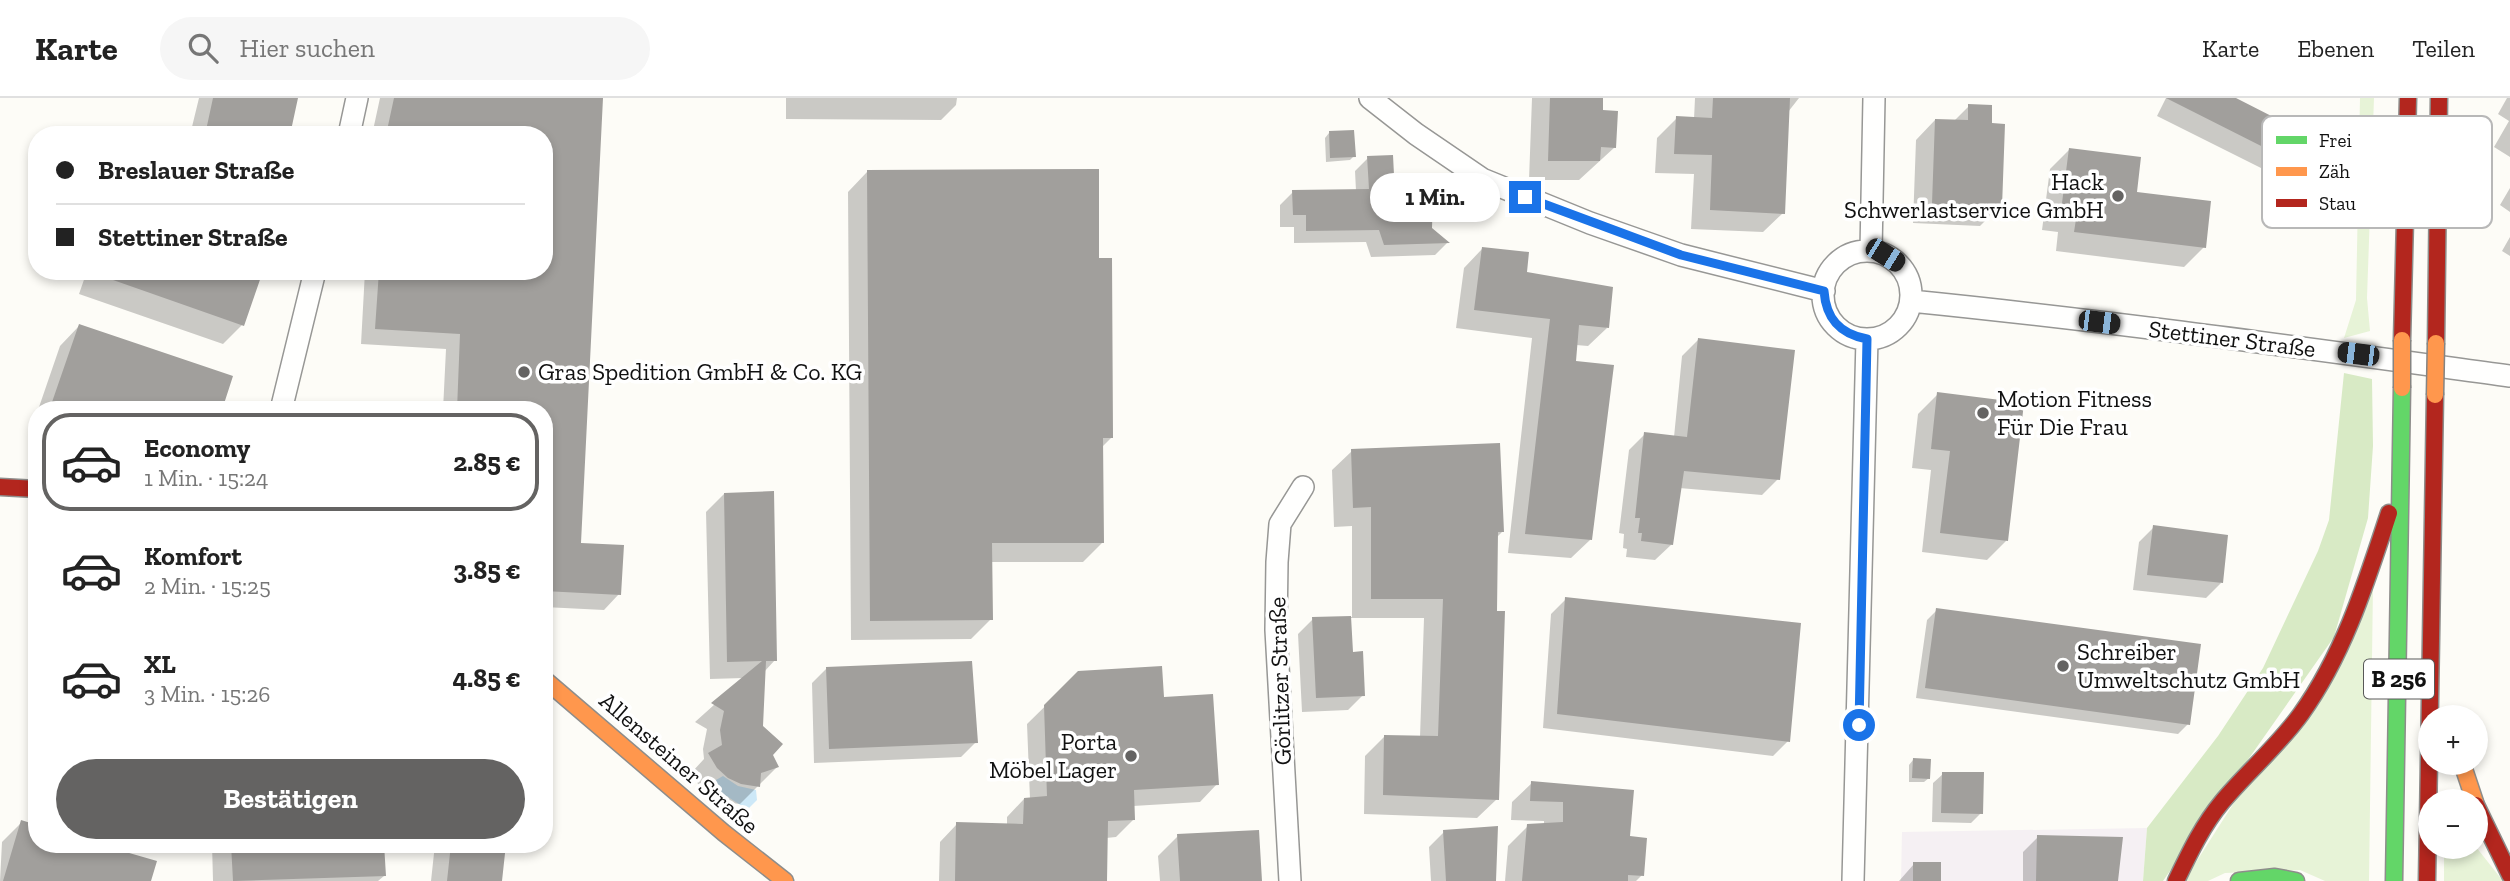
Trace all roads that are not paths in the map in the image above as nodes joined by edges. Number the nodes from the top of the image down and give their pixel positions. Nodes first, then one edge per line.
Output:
1 (358, 98) edge
2 (1370, 98) edge
3 (1874, 98) edge
4 (2408, 98) edge
5 (2439, 98) edge
6 (2408, 116) edge
7 (2439, 116) edge
8 (351, 126) edge
9 (2405, 228) edge
10 (2437, 228) edge
11 (1871, 251) junction
12 (313, 280) edge
13 (1824, 291) junction
14 (1911, 301) junction
15 (1867, 339) junction
16 (2510, 376) edge
17 (283, 401) edge
18 (2400, 478) junction
19 (1303, 486) dead end
20 (0, 487) edge
21 (28, 489) edge
22 (2429, 656) junction
23 (553, 687) edge
24 (2444, 705) dead end
25 (2488, 828) edge
26 (2510, 875) edge
27 (785, 881) edge
28 (1290, 881) edge
29 (1853, 881) edge
30 (2176, 881) edge
31 (2239, 881) edge
32 (2296, 881) edge
33 (2395, 881) edge
34 (2427, 881) edge

1 - 8 street
2 - 13 street
3 - 11 street
4 - 6 main road, B 256, bridge
5 - 7 main road, B 256, bridge
9 - 18 main road, B 256, bridge
10 - 22 main road, B 256, bridge
11 - 13 street
11 - 14 street
12 - 17 street
13 - 15 street
14 - 15 street
14 - 16 street, Stettiner Straße
15 - 29 street
18 - 30 main road
18 - 33 main road, B 256
19 - 28 street, Görlitzer Straße
20 - 21 main road
22 - 24 main road
22 - 34 main road, B 256
23 - 27 main road, Allensteiner Straße
25 - 26 main road
31 - 32 main road

